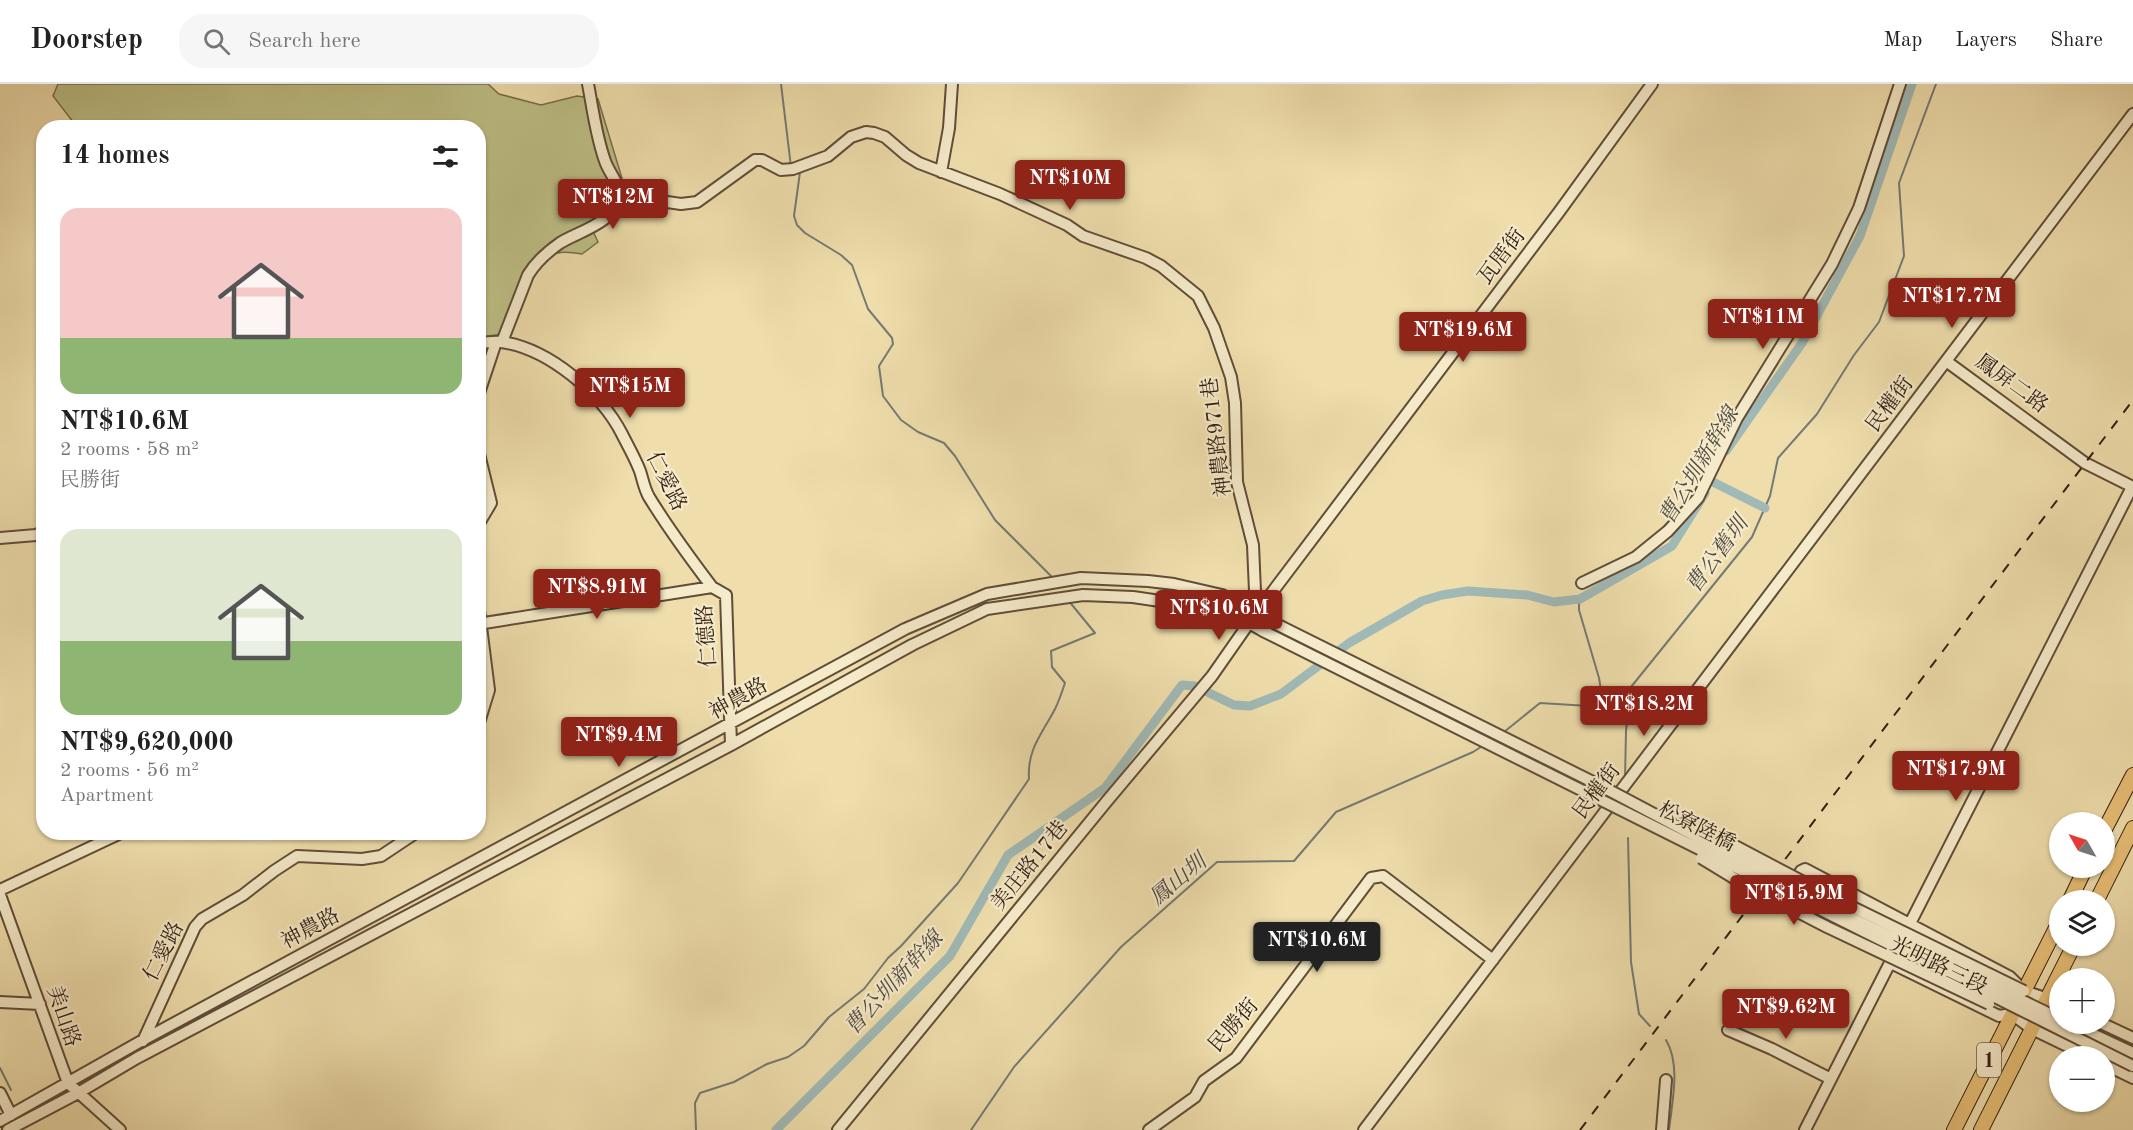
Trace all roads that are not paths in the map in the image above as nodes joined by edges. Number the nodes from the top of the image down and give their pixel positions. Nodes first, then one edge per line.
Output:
1 (588, 84) edge
2 (952, 84) edge
3 (1652, 84) edge
4 (1900, 84) edge
5 (2133, 114) edge
6 (941, 172) junction
7 (619, 195) junction
8 (499, 342) junction
9 (486, 343) edge
10 (1946, 361) junction
11 (486, 375) edge
12 (486, 483) edge
13 (2132, 487) edge
14 (486, 511) edge
15 (36, 535) edge
16 (0, 538) edge
17 (1582, 583) dead end
18 (711, 587) junction
19 (1253, 619) junction
20 (1270, 621) joint
21 (486, 623) edge
22 (1263, 631) joint
23 (486, 668) edge
24 (486, 700) edge
25 (730, 725) junction
26 (731, 744) junction
27 (2132, 782) edge
28 (1603, 787) junction
29 (1597, 798) junction
30 (2115, 812) edge
31 (2133, 828) edge
32 (106, 840) edge
33 (405, 840) edge
34 (0, 890) edge
35 (2102, 890) edge
36 (0, 895) edge
37 (1910, 924) junction
38 (2049, 942) edge
39 (1493, 960) junction
40 (1890, 963) junction
41 (2024, 991) junction
42 (2049, 999) edge
43 (0, 1002) edge
44 (40, 1004) junction
45 (2049, 1007) edge
46 (2049, 1013) edge
47 (2012, 1014) junction
48 (2032, 1029) junction
49 (1728, 1030) dead end
50 (2115, 1030) edge
51 (2092, 1034) edge
52 (2133, 1038) edge
53 (143, 1040) junction
54 (2067, 1046) edge
55 (2133, 1053) edge
56 (137, 1058) junction
57 (2133, 1066) edge
58 (2115, 1069) edge
59 (2133, 1078) edge
60 (1831, 1079) junction
61 (1666, 1080) dead end
62 (68, 1083) junction
63 (78, 1093) junction
64 (0, 1094) edge
65 (11, 1115) junction
66 (0, 1121) edge
67 (8, 1130) edge
68 (120, 1130) edge
69 (838, 1130) edge
70 (1149, 1130) edge
71 (1364, 1130) edge
72 (1662, 1130) edge
73 (1805, 1130) edge
74 (1954, 1130) edge
75 (1982, 1130) edge

1 - 7 street
2 - 6 street
3 - 19 street, 瓦厝街
4 - 17 street
5 - 10 street, 鳳屏二路
6 - 7 street, 神農路971巷
6 - 19 street, 神農路971巷
7 - 8 street
8 - 9 street, 仁愛路
8 - 11 street
8 - 18 street, 仁愛路
10 - 13 street, 鳳屏二路
10 - 39 street, 民權街
12 - 14 street
13 - 37 street
15 - 16 street
18 - 21 street, 仁德路
18 - 25 street, 仁德路
19 - 20 street, 神農路
19 - 22 street, 神農路
19 - 25 street, 神農路
19 - 26 street, 神農路
19 - 69 street, 美庄路17巷
20 - 28 street, 松寮陸橋, bridge
22 - 29 street, 松寮陸橋, bridge
23 - 24 street
25 - 26 street, 仁德路
25 - 53 street, 神農路
26 - 56 street, 神農路
27 - 30 main road
28 - 41 street, 松寮陸橋, bridge
28 - 46 street, 松寮陸橋, bridge
29 - 47 street, 松寮陸橋, bridge
29 - 57 street, 松寮陸橋, bridge
31 - 35 main road
32 - 34 street
33 - 53 street, 仁愛路
36 - 44 street, 美山路
37 - 40 street
37 - 40 street, 光明路三段
37 - 41 street, 光明路三段
38 - 41 main road, 1
39 - 70 street, 民勝街
39 - 71 street, 民權街
40 - 47 street, 光明路三段
40 - 60 street
41 - 42 street, 光明路三段
41 - 47 main road, 1
43 - 44 street
44 - 62 street, 美山路
45 - 48 main road, 1
47 - 48 street, 光明路三段
47 - 74 main road, 1
48 - 54 street, 光明路三段
48 - 75 main road, 1
49 - 60 street
50 - 52 street
51 - 55 street
53 - 56 street, 仁愛路
53 - 62 street, 神農路
56 - 63 street, 神農路
58 - 59 street
60 - 73 street
61 - 72 street
62 - 63 street, 美山路
62 - 65 street, 神農路
63 - 67 street, 神農路
63 - 68 street, 美山路
64 - 65 street
65 - 66 street, 神農路

